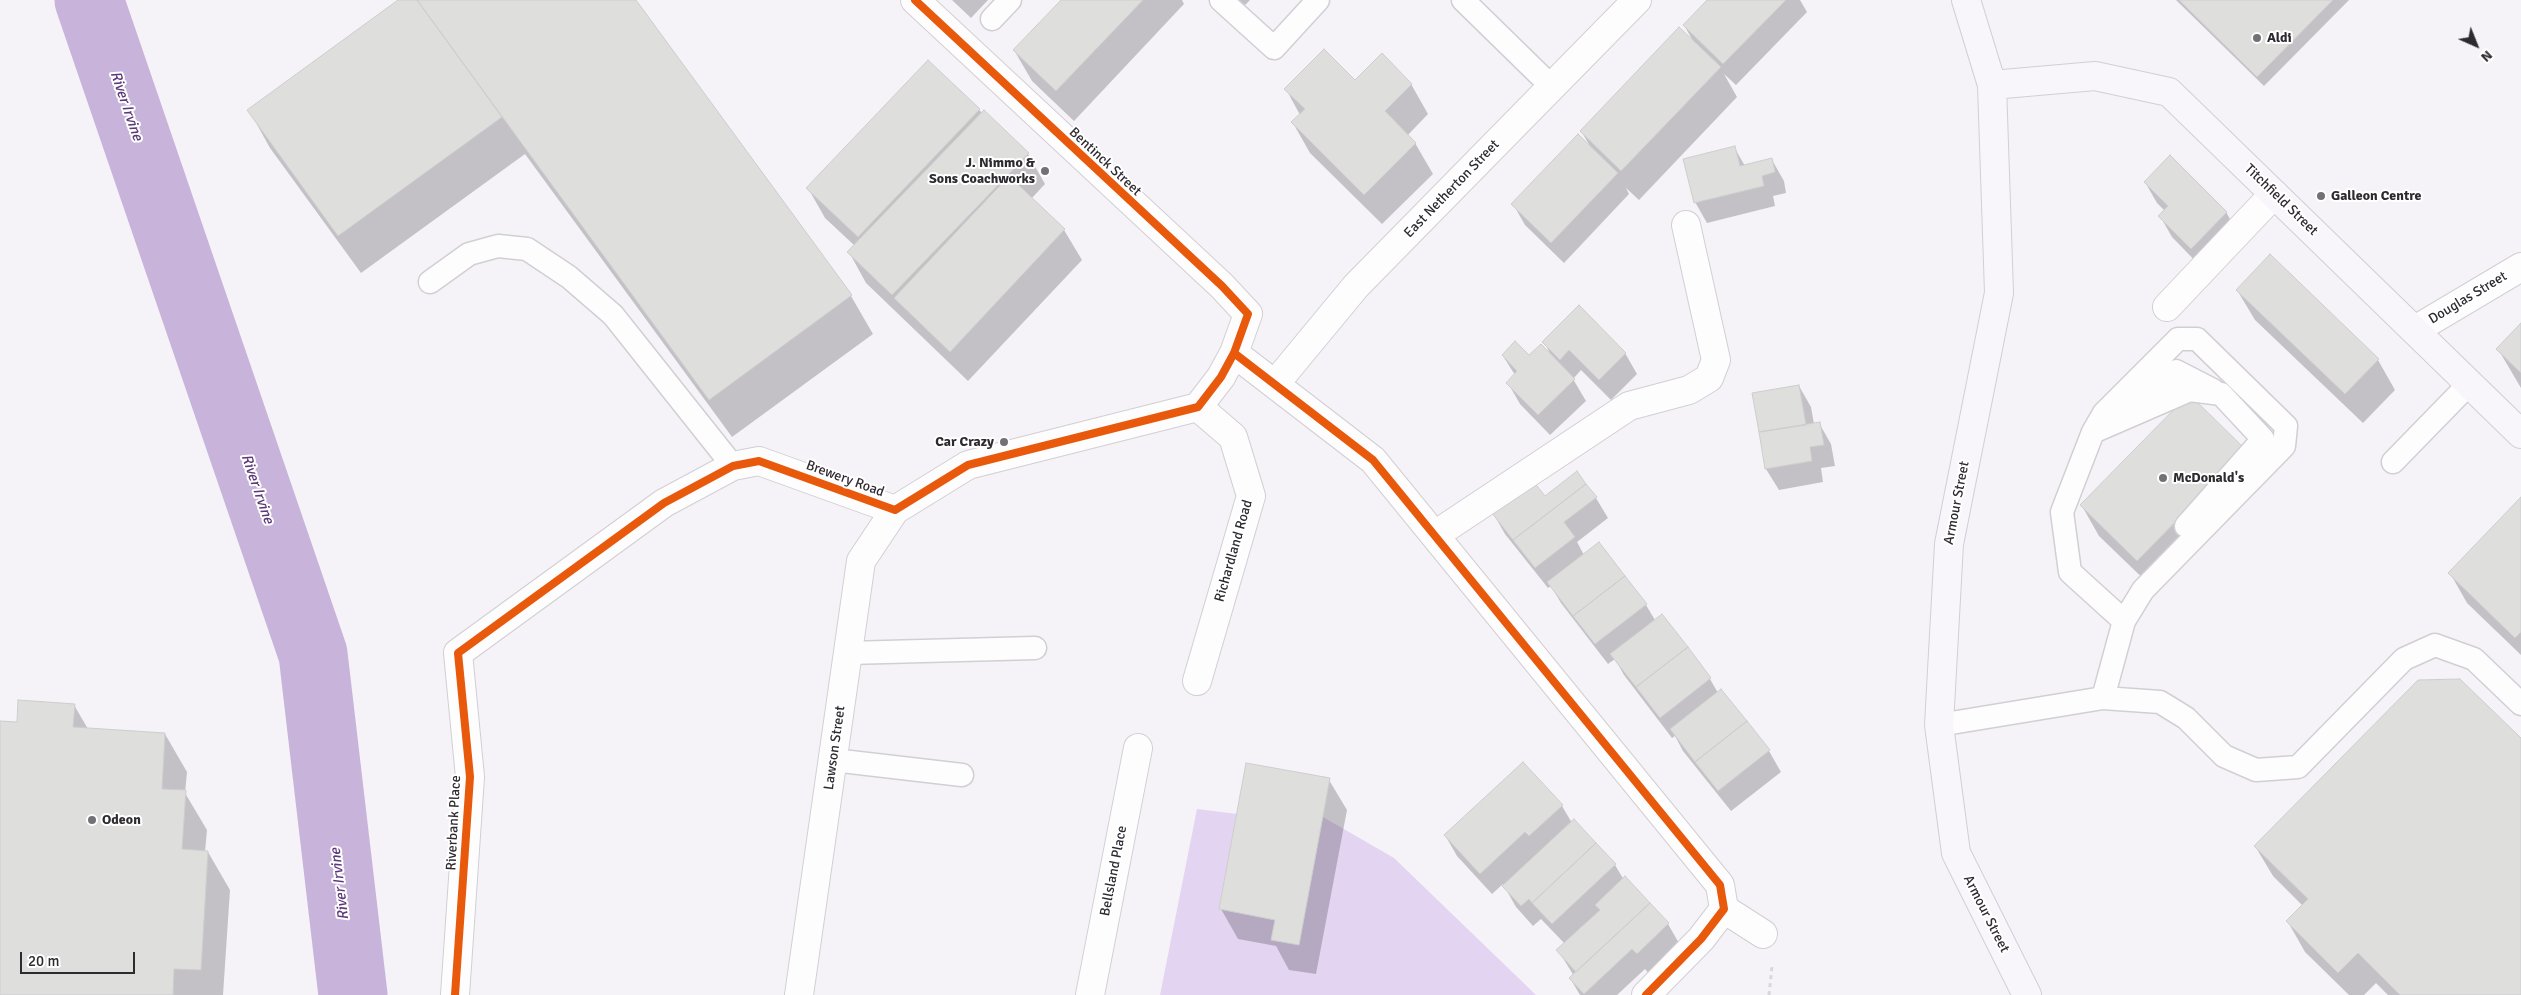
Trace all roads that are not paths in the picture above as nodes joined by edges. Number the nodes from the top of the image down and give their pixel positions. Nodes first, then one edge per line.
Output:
1 (914, 0) edge
2 (1010, 0) edge
3 (1221, 0) edge
4 (1318, 0) edge
5 (1463, 0) edge
6 (1636, 0) edge
7 (1966, 0) edge
8 (992, 18) dead end
9 (1992, 85) junction
10 (1552, 86) junction
11 (2274, 194) junction
12 (1686, 225) dead end
13 (2521, 267) edge
14 (430, 282) dead end
15 (2167, 307) dead end
16 (2415, 330) junction
17 (1234, 353) junction
18 (1275, 384) junction
19 (2469, 384) junction
20 (1198, 407) junction
21 (2093, 432) junction
22 (2521, 434) edge
23 (2393, 462) dead end
24 (733, 466) junction
25 (895, 510) junction
26 (1435, 535) junction
27 (2175, 557) junction
28 (2124, 621) junction
29 (1035, 648) dead end
30 (458, 653) joint
31 (848, 653) junction
32 (1197, 681) dead end
33 (2517, 693) edge
34 (2104, 698) junction
35 (1939, 725) junction
36 (1138, 748) dead end
37 (833, 760) junction
38 (962, 775) dead end
39 (1724, 909) junction
40 (1763, 934) dead end
41 (455, 995) edge
42 (799, 995) edge
43 (1090, 995) edge
44 (1646, 995) edge
45 (2027, 995) edge

1 - 17 street, Bentinck Street
2 - 8 lane
3 - 4 lane
5 - 10 lane
6 - 10 street, East Netherton Street
7 - 9 main road, Armour Street
9 - 11 main road, Titchfield Street
9 - 35 main road, Armour Street
10 - 18 street, East Netherton Street
11 - 15 street
11 - 16 main road, Titchfield Street
12 - 26 street
13 - 16 street, Douglas Street
14 - 24 lane
16 - 19 main road, Titchfield Street
17 - 18 street
17 - 20 street
18 - 26 street
19 - 22 main road, Titchfield Street
19 - 23 lane
20 - 25 street, Brewery Road
20 - 32 street, Richardland Road
21 - 27 lane
21 - 27 lane
21 - 28 lane
24 - 25 street, Brewery Road
24 - 30 street, Brewery Road
25 - 31 street, Lawson Street
26 - 39 street
27 - 28 lane
28 - 34 lane
29 - 31 lane
30 - 41 street, Riverbank Place
31 - 37 street, Lawson Street
33 - 34 lane
34 - 35 lane
35 - 45 main road, Armour Street
36 - 43 street, Bellsland Place
37 - 38 lane
37 - 42 street, Lawson Street
39 - 40 street
39 - 44 street

